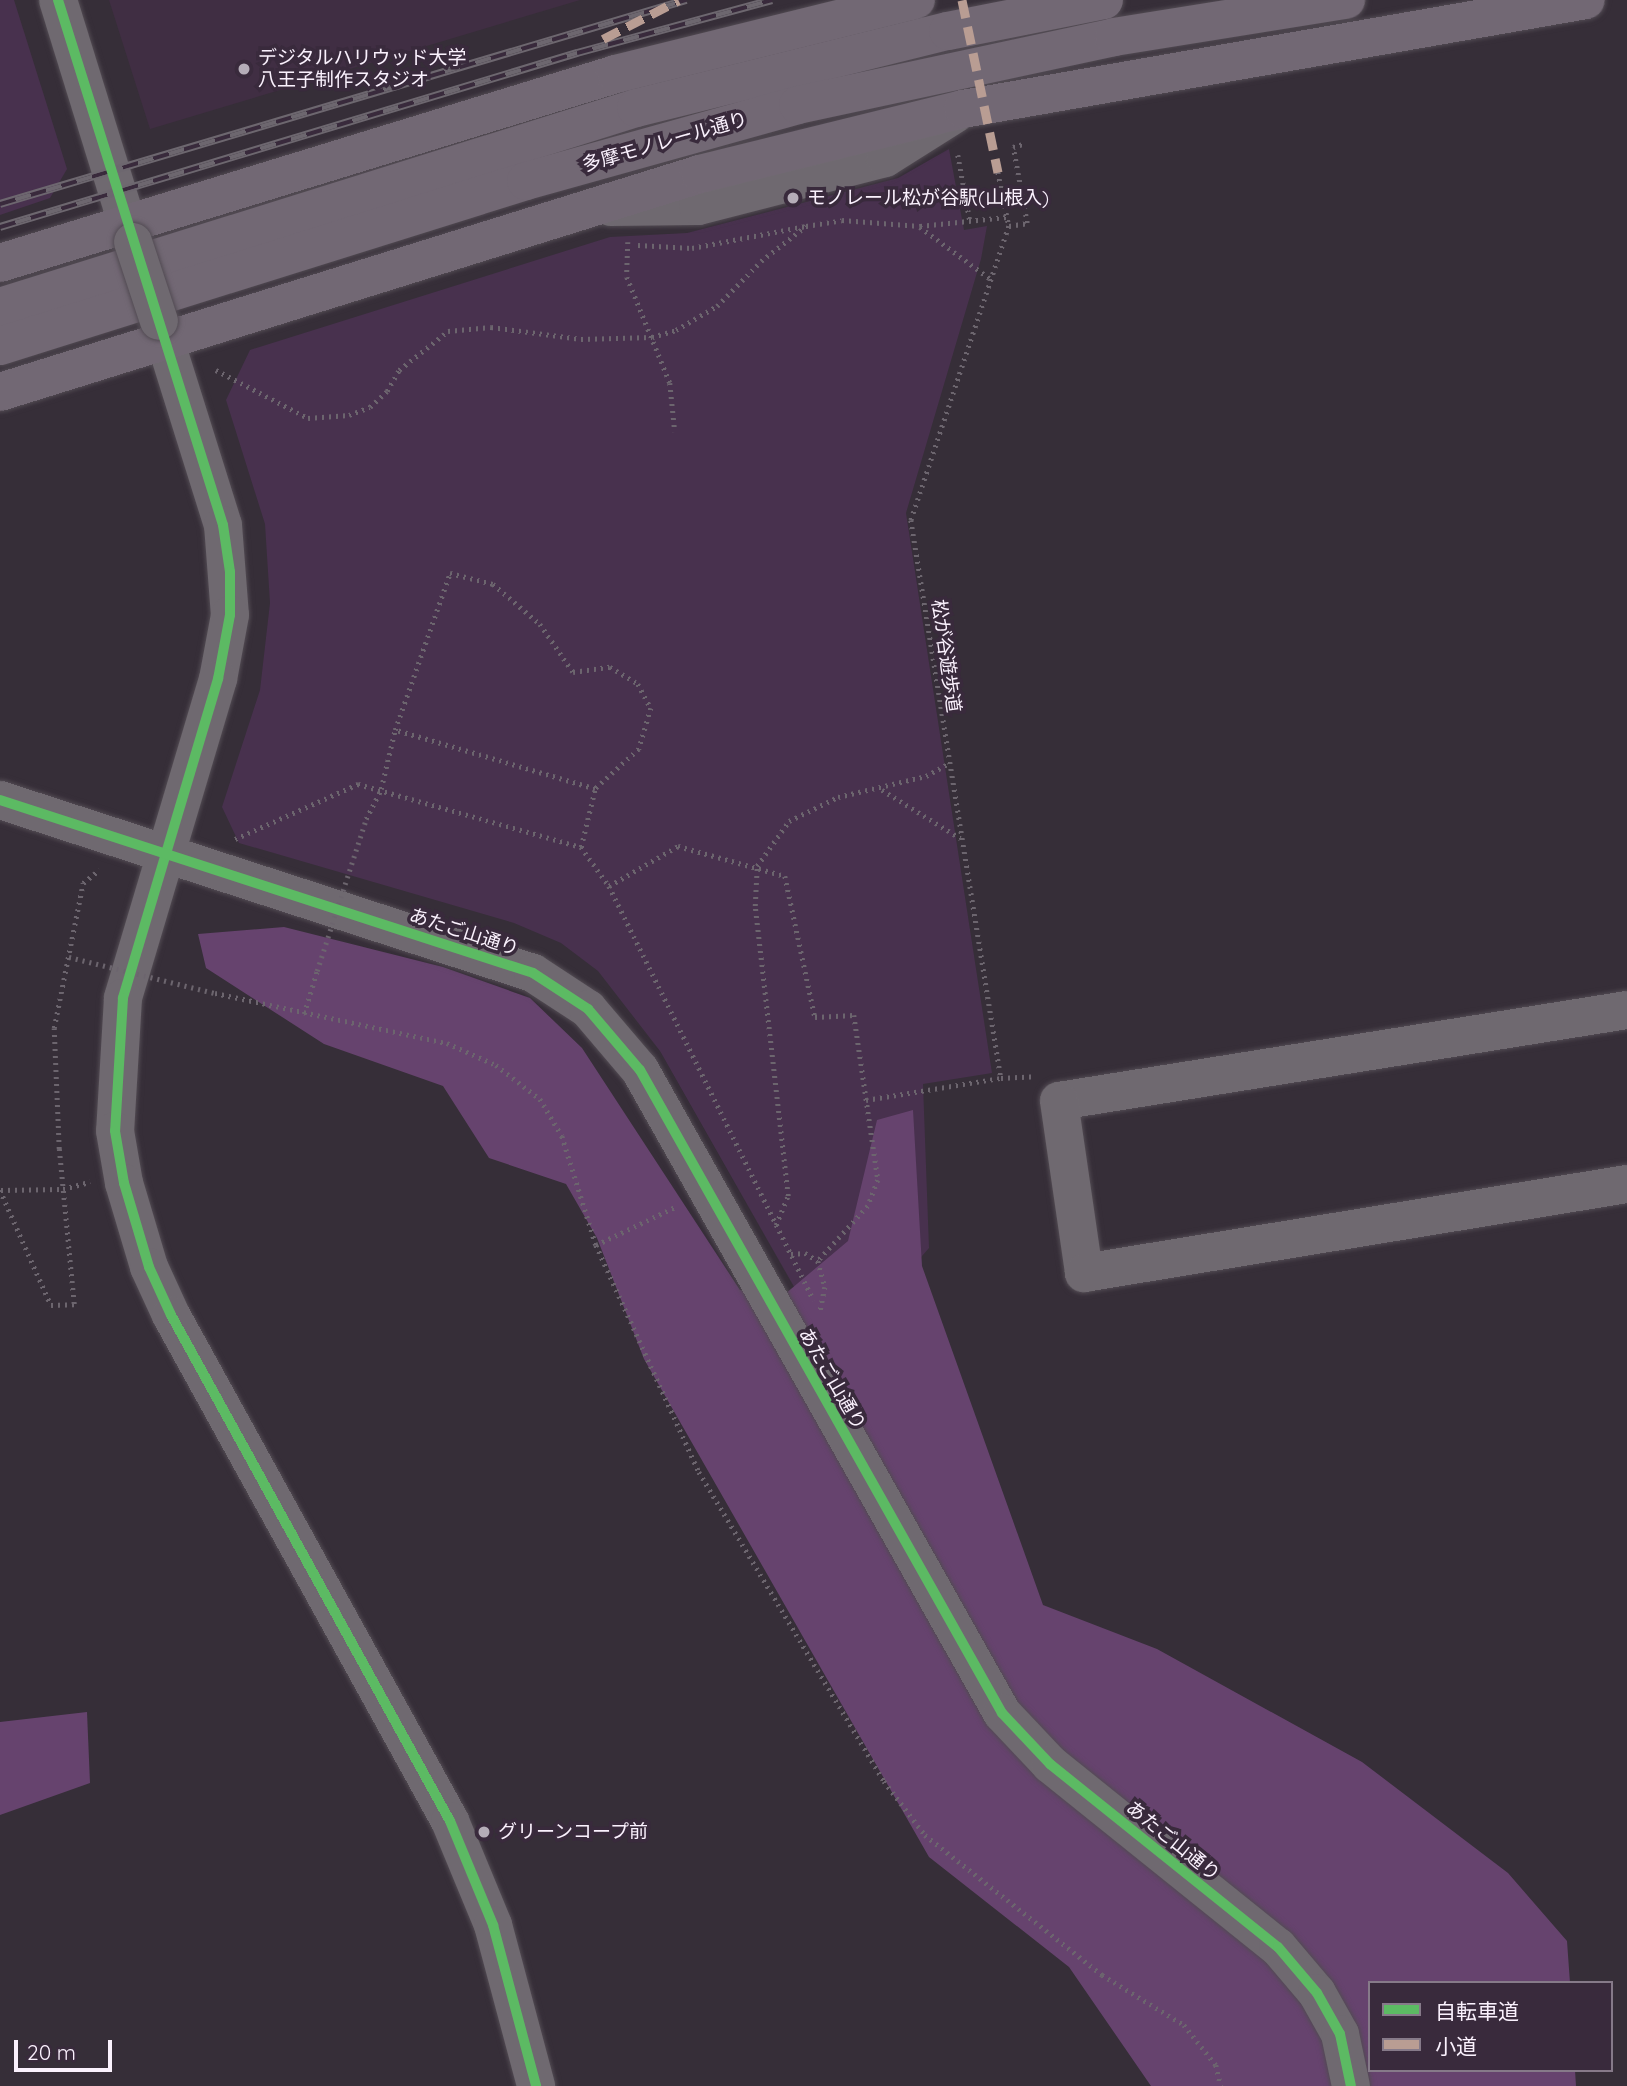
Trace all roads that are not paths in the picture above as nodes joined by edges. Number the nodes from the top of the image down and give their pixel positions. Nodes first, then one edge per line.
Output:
1 (58, 0) edge
2 (916, 0) edge
3 (1104, 0) edge
4 (1346, 0) edge
5 (1517, 0) edge
6 (1586, 0) edge
7 (1473, 20) junction
8 (131, 233) junction
9 (0, 263) edge
10 (0, 307) edge
11 (162, 331) junction
12 (0, 346) edge
13 (0, 392) edge
14 (0, 800) edge
15 (165, 853) junction
16 (1627, 1010) edge
17 (1627, 1184) edge
18 (536, 2086) edge
19 (1351, 2086) edge

1 - 8 street
2 - 8 main road
3 - 10 main road, 多摩モノレール通り
4 - 12 main road, 多摩モノレール通り
5 - 7 main road
6 - 7 main road
7 - 11 main road
8 - 9 main road
8 - 11 street, bridge
11 - 13 main road
11 - 15 street
14 - 15 street, あたご山通り
15 - 18 street
15 - 19 street, あたご山通り
16 - 17 street

